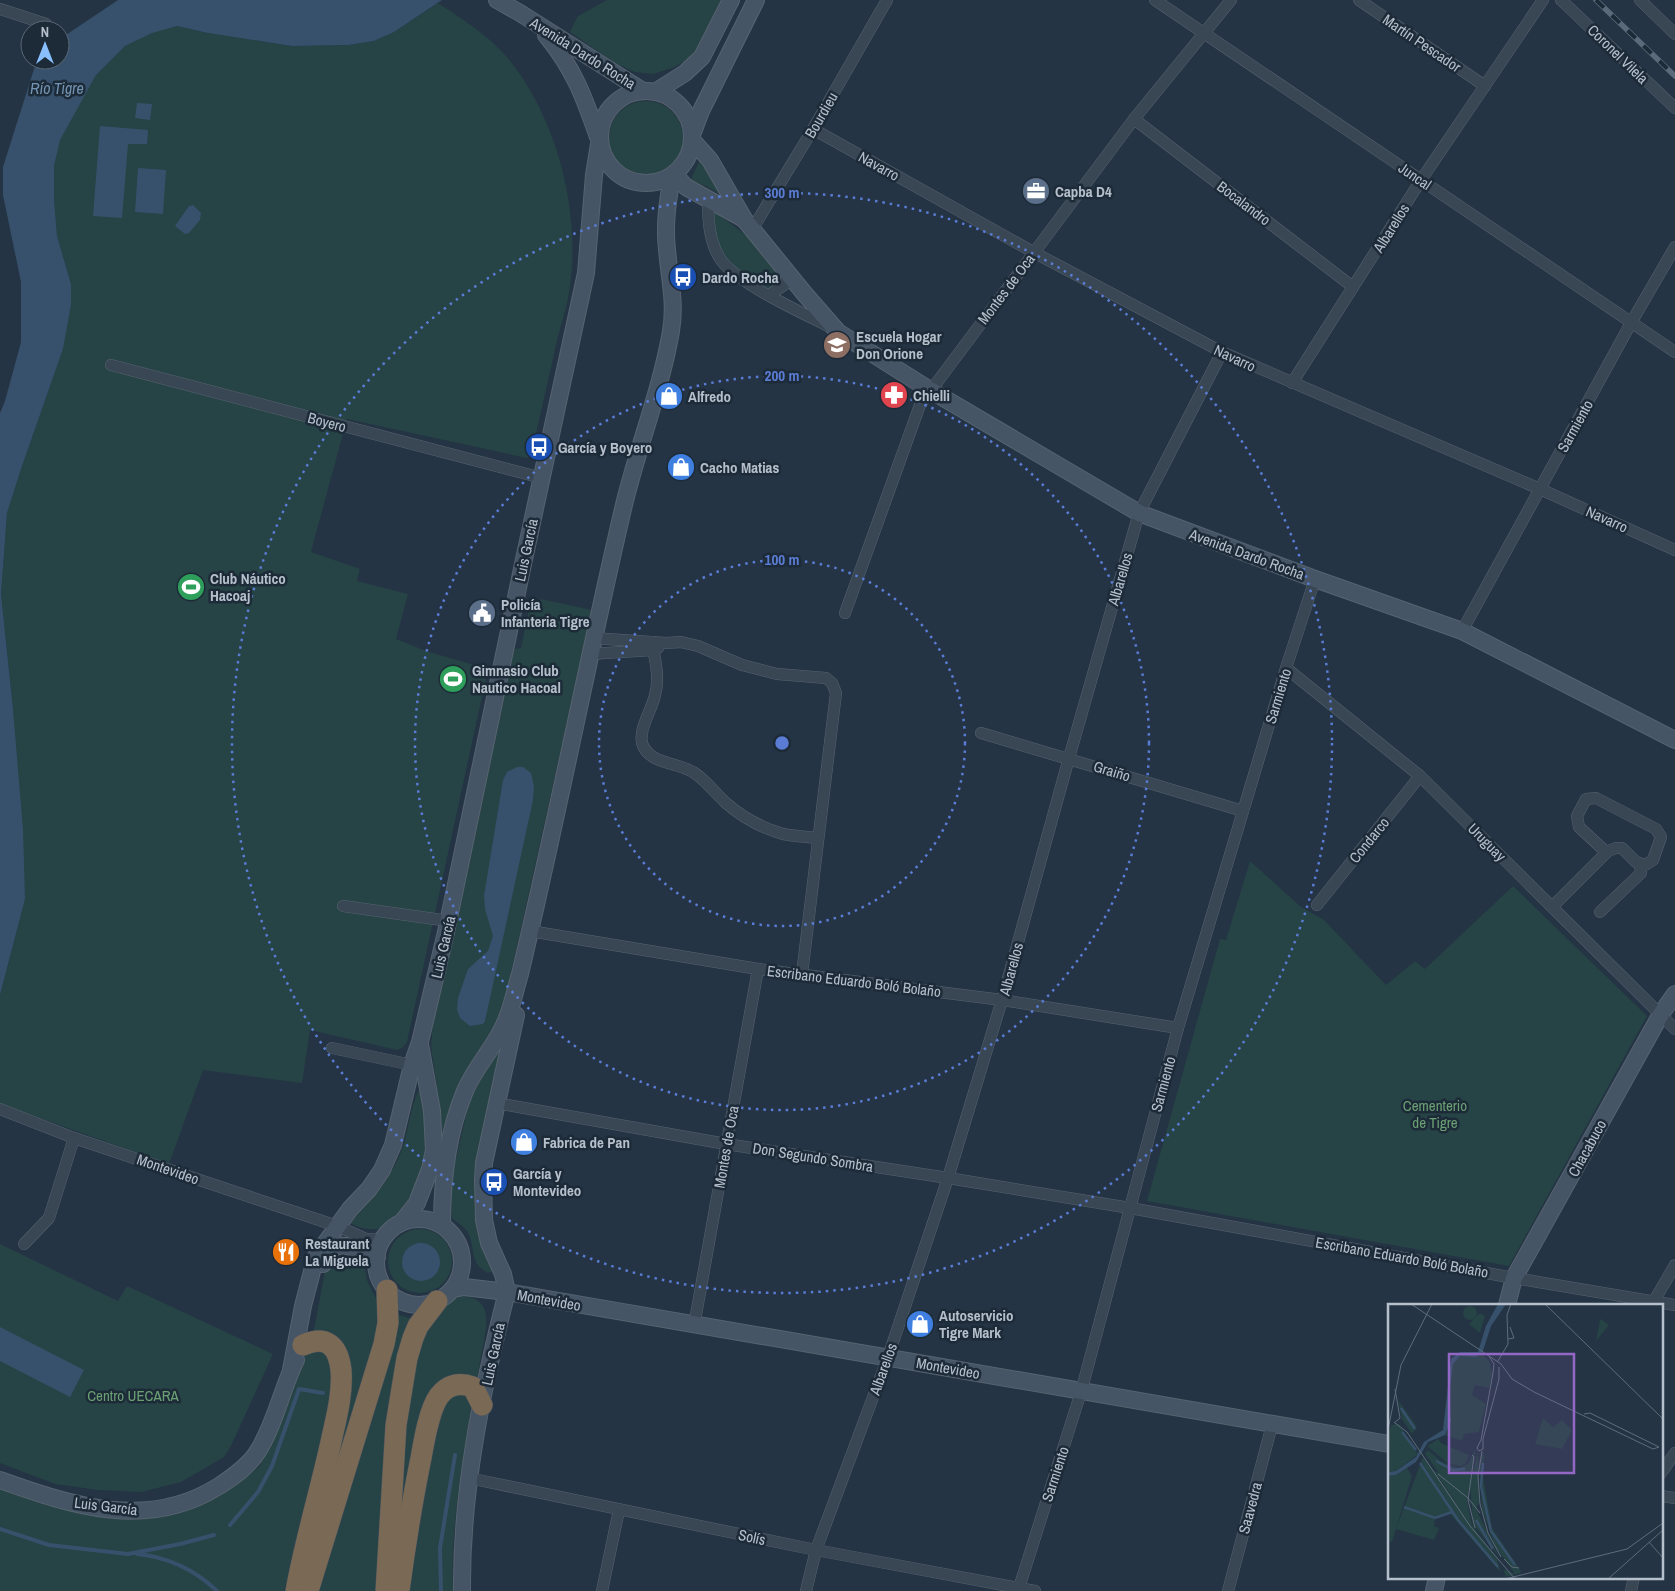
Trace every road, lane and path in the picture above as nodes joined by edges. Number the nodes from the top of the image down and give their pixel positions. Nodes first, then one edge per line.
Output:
1 (497, 0) edge
2 (731, 0) edge
3 (756, 0) edge
4 (887, 0) edge
5 (1155, 0) edge
6 (1231, 0) edge
7 (1359, 0) edge
8 (1543, 0) edge
9 (1561, 0) edge
10 (1640, 0) edge
11 (0, 8) edge
12 (34, 20) edge
13 (539, 25) junction
14 (1204, 33) junction
15 (1675, 34) edge
16 (1485, 86) junction
17 (649, 91) junction
18 (1675, 108) edge
19 (1134, 119) junction
20 (813, 129) junction
21 (692, 136) junction
22 (598, 141) junction
23 (673, 175) junction
24 (1421, 180) junction
25 (708, 200) junction
26 (748, 223) junction
27 (1675, 247) edge
28 (1033, 252) junction
29 (790, 274) junction
30 (1353, 287) junction
31 (769, 295) junction
32 (1631, 323) junction
33 (838, 332) junction
34 (1222, 352) junction
35 (1675, 352) edge
36 (111, 366) dead end
37 (1292, 383) junction
38 (930, 390) junction
39 (542, 478) junction
40 (1540, 489) junction
41 (1139, 513) junction
42 (1675, 550) edge
43 (1315, 579) junction
44 (845, 613) dead end
45 (1462, 631) junction
46 (591, 646) junction
47 (652, 646) junction
48 (1286, 668) junction
49 (980, 733) dead end
50 (1675, 740) edge
51 (1069, 758) junction
52 (1420, 776) junction
53 (1243, 811) junction
54 (817, 838) junction
55 (1606, 852) junction
56 (1640, 864) junction
57 (1317, 904) dead end
58 (343, 906) dead end
59 (1552, 907) junction
60 (1600, 912) dead end
61 (449, 921) junction
62 (530, 931) junction
63 (758, 969) junction
64 (520, 974) junction
65 (802, 974) junction
66 (1675, 994) edge
67 (1002, 1000) junction
68 (1661, 1014) junction
69 (1178, 1028) junction
70 (1675, 1029) edge
71 (420, 1042) junction
72 (332, 1048) dead end
73 (412, 1065) junction
74 (496, 1103) junction
75 (0, 1109) edge
76 (74, 1138) junction
77 (726, 1144) junction
78 (948, 1178) junction
79 (1130, 1208) junction
80 (402, 1222) junction
81 (337, 1226) junction
82 (442, 1226) junction
83 (382, 1240) junction
84 (24, 1244) dead end
85 (348, 1245) junction
86 (376, 1258) junction
87 (462, 1262) junction
88 (1675, 1265) edge
89 (1514, 1278) junction
90 (478, 1288) junction
91 (387, 1290) junction
92 (507, 1292) junction
93 (445, 1295) junction
94 (1654, 1301) junction
95 (1507, 1304) edge
96 (1675, 1305) edge
97 (498, 1326) junction
98 (694, 1326) junction
99 (303, 1345) junction
100 (888, 1357) junction
101 (291, 1370) junction
102 (1081, 1392) junction
103 (482, 1405) junction
104 (1272, 1424) junction
105 (1388, 1444) edge
106 (1675, 1453) edge
107 (1662, 1472) edge
108 (469, 1478) junction
109 (0, 1480) edge
110 (1662, 1496) edge
111 (1675, 1498) edge
112 (619, 1510) junction
113 (816, 1550) junction
114 (1437, 1578) edge
115 (1634, 1578) edge
116 (1019, 1589) edge
117 (296, 1591) edge
118 (308, 1591) edge
119 (386, 1591) edge
120 (399, 1591) edge
121 (462, 1591) edge
122 (602, 1591) edge
123 (806, 1591) edge
124 (1035, 1591) edge
125 (1228, 1591) edge
126 (1434, 1591) edge
127 (1631, 1591) edge

1 - 13 main road, Avenida Dardo Rocha
2 - 17 main road
3 - 21 main road
4 - 20 street, Bourdieu
5 - 14 street, Juncal
6 - 14 street, Montes de Oca
7 - 16 street, Martín Pescador
8 - 16 street, Albarellos
9 - 18 street, Coronel Vilela
10 - 15 street
11 - 12 street
13 - 17 main road, Avenida Dardo Rocha
13 - 22 main road, Luis García
14 - 19 street, Montes de Oca
14 - 24 street, Juncal
16 - 24 street, Albarellos
17 - 21 main road
17 - 22 main road
19 - 28 street, Montes de Oca
19 - 30 street, Bocalandro
20 - 26 street, Bourdieu
20 - 28 street, Navarro
21 - 23 main road
21 - 26 main road, Avenida Dardo Rocha
22 - 23 main road
22 - 39 main road, Luis García
23 - 25 main road, Avenida Dardo Rocha
23 - 46 main road
24 - 30 street, Albarellos
24 - 32 street, Juncal
25 - 26 main road, Avenida Dardo Rocha
25 - 31 street, Avenida Dardo Rocha
26 - 29 main road, Avenida Dardo Rocha
27 - 32 street, Sarmiento
28 - 34 street, Navarro
28 - 38 street, Montes de Oca
29 - 31 street
29 - 33 main road, Avenida Dardo Rocha
30 - 37 street, Albarellos
31 - 33 street, Avenida Dardo Rocha
32 - 35 street, Juncal
32 - 40 street, Sarmiento
33 - 38 main road, Avenida Dardo Rocha
34 - 37 street, Navarro
34 - 41 street, Albarellos
36 - 39 street, Boyero
37 - 40 street, Navarro
38 - 41 main road, Avenida Dardo Rocha
38 - 44 street, Montes de Oca
39 - 61 main road, Luis García
40 - 42 street, Navarro
40 - 45 street, Sarmiento
41 - 43 main road, Avenida Dardo Rocha
41 - 51 street, Albarellos
43 - 45 main road, Avenida Dardo Rocha
43 - 48 street, Sarmiento
45 - 50 main road, Avenida Dardo Rocha
46 - 47 street
46 - 47 street
46 - 62 main road
47 - 54 street
47 - 54 street
48 - 52 street, Uruguay
48 - 53 street, Sarmiento
49 - 51 street, Graiño
51 - 53 street, Graiño
51 - 67 street, Albarellos
52 - 57 street, Condarco
52 - 59 street, Uruguay
53 - 69 street, Sarmiento
54 - 65 street
55 - 56 street
55 - 56 street
55 - 59 street
56 - 60 street
58 - 61 street
59 - 68 street, Uruguay
61 - 71 main road, Luis García
62 - 63 street, Escribano Eduardo Boló Bolaño
62 - 64 main road
63 - 65 street, Escribano Eduardo Boló Bolaño
63 - 77 street, Montes de Oca
64 - 74 main road
64 - 82 main road
65 - 67 street, Escribano Eduardo Boló Bolaño
66 - 68 main road, Chacabuco
67 - 69 street, Escribano Eduardo Boló Bolaño
67 - 78 street, Albarellos
68 - 70 street, Uruguay
68 - 89 main road, Chacabuco
69 - 79 street, Sarmiento
71 - 73 main road, Luis García
71 - 80 main road, Luis García
72 - 73 street
73 - 81 main road, Luis García
74 - 77 street, Don Segundo Sombra
74 - 92 main road
75 - 76 street, Montevideo
76 - 81 street, Montevideo
76 - 84 street
77 - 78 street, Don Segundo Sombra
77 - 98 street, Montes de Oca
78 - 79 street, Don Segundo Sombra
78 - 100 street, Albarellos
79 - 89 street, Escribano Eduardo Boló Bolaño
79 - 102 street, Sarmiento
80 - 82 main road
80 - 83 main road
81 - 83 street, Montevideo
81 - 85 street
81 - 101 main road, Luis García
82 - 87 main road
83 - 86 main road
85 - 86 main road
85 - 99 main road, Luis García
86 - 91 main road
87 - 92 main road, Montevideo
87 - 93 main road
88 - 94 street
89 - 94 street, Escribano Eduardo Boló Bolaño
89 - 95 main road, Chacabuco
90 - 92 main road, Montevideo
90 - 93 main road, Montevideo
90 - 97 main road
91 - 93 main road
91 - 118 highway
92 - 97 main road, Luis García
92 - 98 main road, Montevideo
93 - 119 highway
94 - 96 street, Escribano Eduardo Boló Bolaño
97 - 103 main road, Luis García
98 - 100 main road, Montevideo
99 - 101 main road, Luis García
99 - 117 highway
100 - 102 main road, Montevideo
100 - 113 street, Albarellos
101 - 109 main road, Luis García
102 - 104 main road, Montevideo
102 - 116 street, Sarmiento
103 - 108 main road, Luis García
103 - 120 highway
104 - 105 main road, Montevideo
104 - 125 street, Saavedra
106 - 107 street
108 - 112 street, Solís
108 - 121 main road, Luis García
110 - 111 street
112 - 113 street, Solís
112 - 122 street
113 - 116 street, Solís
113 - 123 street, Albarellos
114 - 126 main road
115 - 127 street
116 - 124 street, Solís

